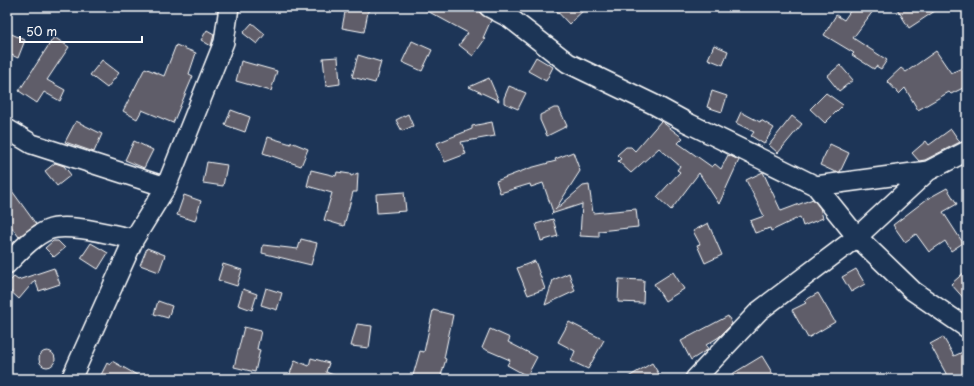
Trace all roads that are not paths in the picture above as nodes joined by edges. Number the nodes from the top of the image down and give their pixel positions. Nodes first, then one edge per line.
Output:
1 (229, 7) edge
2 (489, 7) edge
3 (7, 129) edge
4 (967, 151) edge
5 (928, 171) junction
6 (816, 186) junction
7 (166, 187) junction
8 (858, 237) junction
9 (134, 239) junction
10 (7, 264) edge
11 (967, 328) edge
12 (71, 379) edge
13 (695, 379) edge

1 - 7 street
2 - 6 street
3 - 7 street
4 - 5 street
5 - 6 street
5 - 8 street
6 - 8 street
7 - 9 street
8 - 11 street
8 - 13 street
9 - 10 street
9 - 12 street

